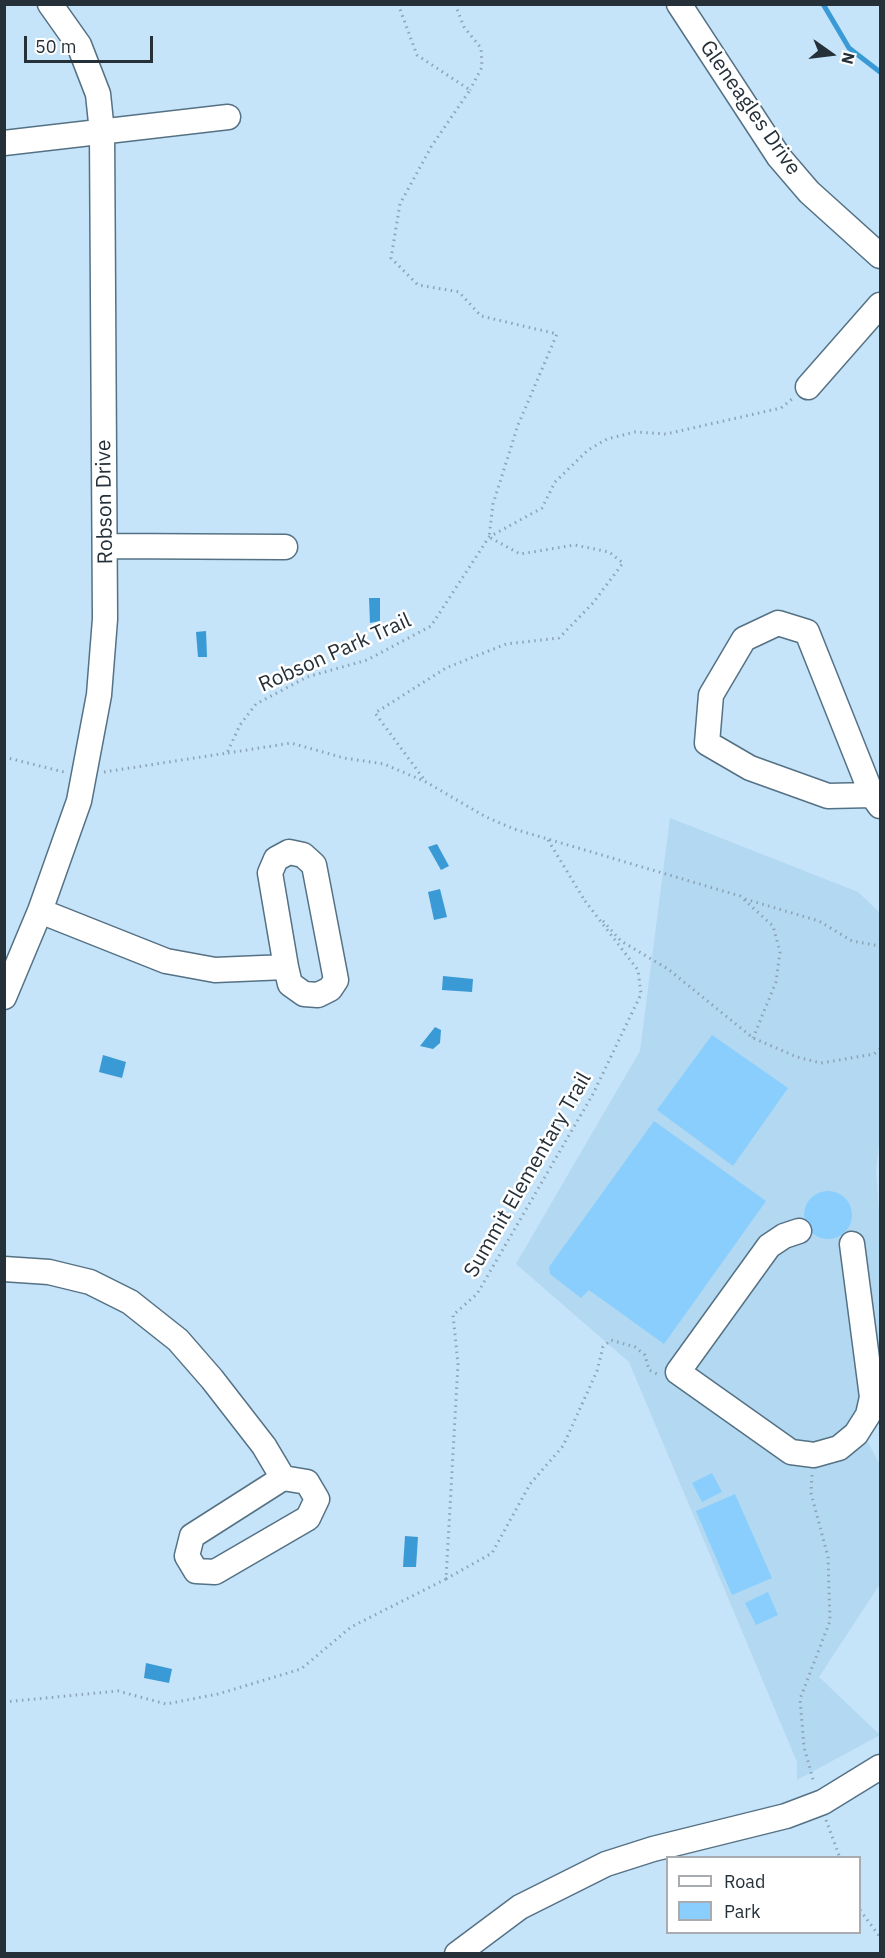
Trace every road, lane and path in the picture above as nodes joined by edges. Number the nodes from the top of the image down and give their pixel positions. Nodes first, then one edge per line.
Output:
1 (50, 4) edge
2 (398, 4) edge
3 (455, 4) edge
4 (679, 4) edge
5 (470, 90) junction
6 (228, 117) dead end
7 (102, 132) junction
8 (4, 143) edge
9 (880, 256) edge
10 (880, 305) edge
11 (808, 387) joint
12 (489, 537) junction
13 (107, 546) junction
14 (285, 547) dead end
15 (227, 753) junction
16 (4, 757) edge
17 (102, 772) dead end
18 (71, 774) dead end
19 (426, 782) junction
20 (876, 800) edge
21 (547, 839) junction
22 (743, 899) junction
23 (585, 901) junction
24 (40, 911) junction
25 (880, 946) edge
26 (286, 967) junction
27 (4, 997) edge
28 (753, 1038) junction
29 (880, 1049) edge
30 (799, 1231) dead end
31 (852, 1244) dead end
32 (4, 1269) edge
33 (678, 1372) junction
34 (814, 1455) junction
35 (283, 1478) junction
36 (446, 1579) junction
37 (4, 1702) edge
38 (880, 1767) edge
39 (816, 1788) dead end
40 (825, 1819) dead end
41 (840, 1856) edge
42 (861, 1911) edge
43 (880, 1938) edge
44 (457, 1953) edge

1 - 7 street, Robson Drive
2 - 5 path
3 - 5 path
4 - 9 street, Gleneagles Drive
5 - 12 path, Robson Park Trail
6 - 7 street
7 - 8 street
7 - 13 street, Robson Drive
10 - 11 street
11 - 12 path, Robson Park Trail
12 - 15 path, Robson Park Trail
12 - 19 path
13 - 14 street
13 - 24 street, Robson Drive
15 - 17 path
15 - 19 path
16 - 18 path
19 - 21 path
20 - 20 street
21 - 22 path
21 - 23 path
22 - 25 path
22 - 28 path
23 - 28 path
23 - 36 path, Summit Elementary Trail
24 - 26 street
24 - 27 street, Robson Drive
26 - 26 street
28 - 29 path
30 - 33 street
31 - 34 street
32 - 35 street
33 - 34 street
33 - 36 path
34 - 39 path
35 - 35 street
36 - 37 path
38 - 44 street
40 - 41 path
42 - 43 path

